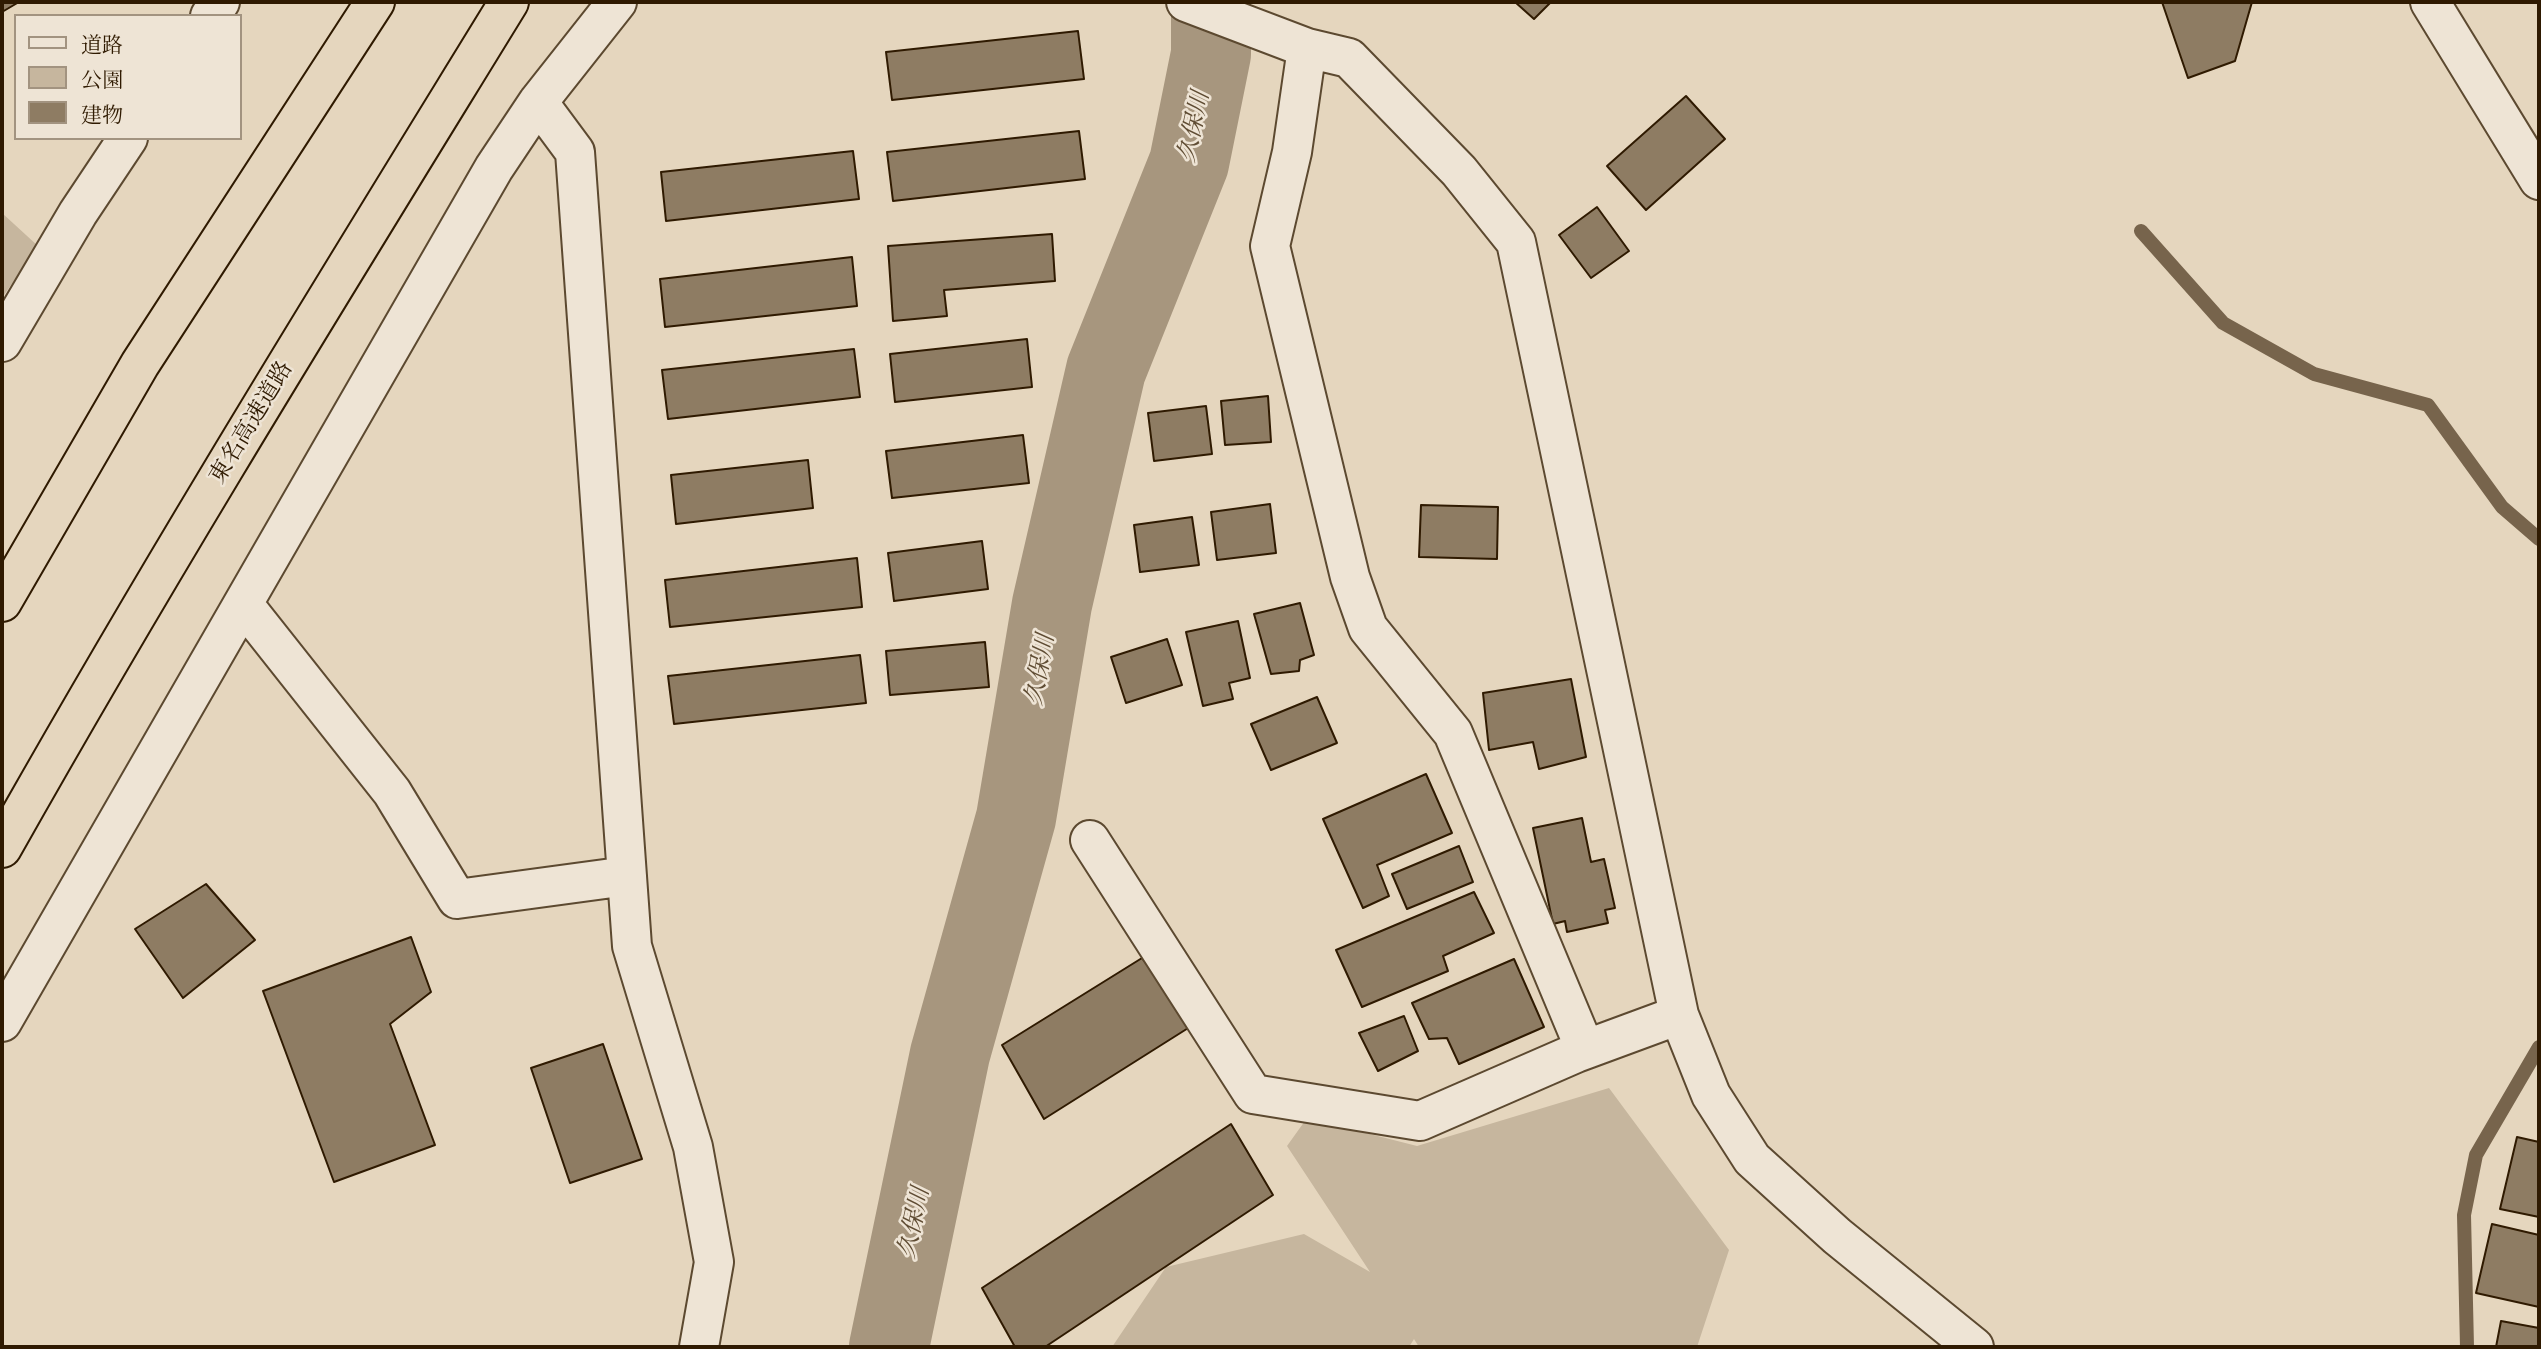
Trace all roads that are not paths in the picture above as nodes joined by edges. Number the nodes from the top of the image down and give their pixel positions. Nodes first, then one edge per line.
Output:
1 (376, 2) edge
2 (509, 2) edge
3 (617, 2) edge
4 (1186, 2) edge
5 (2430, 2) edge
6 (1307, 48) junction
7 (538, 102) junction
8 (127, 140) edge
9 (2539, 180) edge
10 (2, 342) edge
11 (2, 602) edge
12 (244, 605) junction
13 (1090, 840) dead end
14 (2, 848) edge
15 (627, 876) junction
16 (1679, 1015) junction
17 (2, 1022) edge
18 (1585, 1049) junction
19 (699, 1347) edge
20 (1974, 1347) edge

1 - 11 highway
2 - 14 highway, 東名高速道路
3 - 7 street
4 - 6 street
5 - 9 street
6 - 16 street
6 - 18 street
7 - 12 street
7 - 15 street
8 - 10 street
12 - 15 street
12 - 17 street
13 - 18 street
15 - 19 street
16 - 18 street
16 - 20 street

